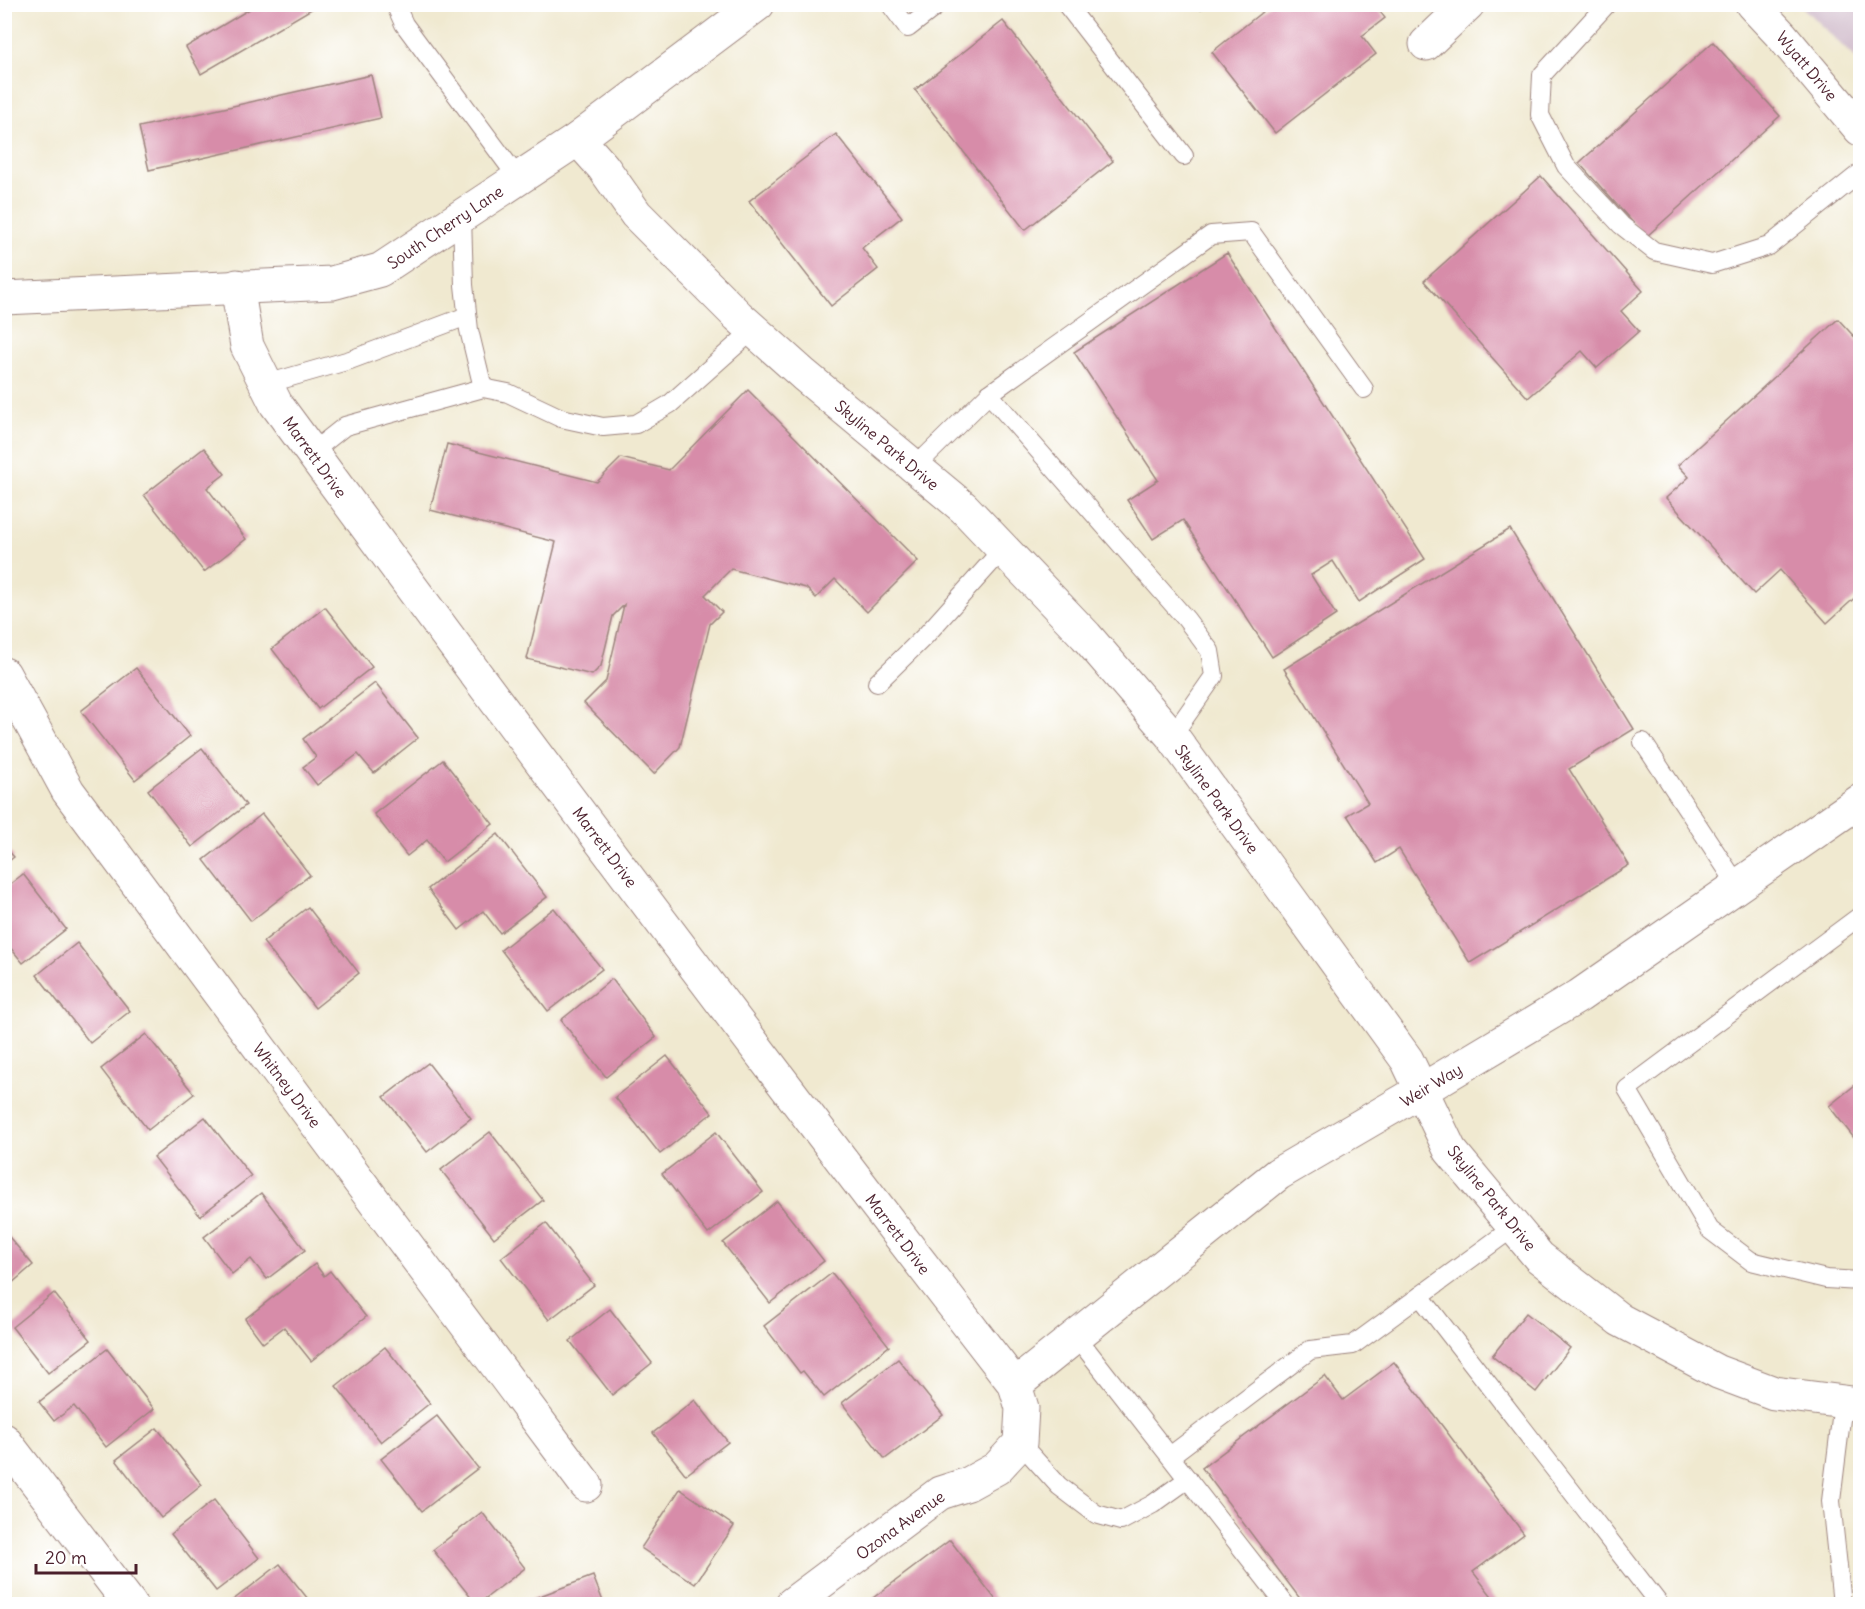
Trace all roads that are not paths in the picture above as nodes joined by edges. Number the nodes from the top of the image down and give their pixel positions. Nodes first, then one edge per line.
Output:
1 (395, 4) edge
2 (758, 4) edge
3 (890, 4) edge
4 (939, 4) edge
5 (1066, 4) edge
6 (1468, 4) edge
7 (1607, 4) edge
8 (1752, 4) edge
9 (1426, 44) dead end
10 (1860, 129) edge
11 (578, 139) junction
12 (1184, 156) dead end
13 (1860, 173) edge
14 (518, 178) junction
15 (462, 216) junction
16 (237, 286) junction
17 (4, 298) edge
18 (467, 316) junction
19 (753, 330) junction
20 (266, 384) junction
21 (483, 388) junction
22 (1364, 389) dead end
23 (989, 394) junction
24 (311, 453) junction
25 (914, 468) junction
26 (1003, 549) junction
27 (4, 674) edge
28 (877, 683) dead end
29 (1172, 736) junction
30 (1643, 742) dead end
31 (1860, 801) edge
32 (1738, 886) junction
33 (1860, 916) edge
34 (1422, 1090) junction
35 (1514, 1227) junction
36 (1860, 1280) edge
37 (1420, 1296) junction
38 (1076, 1336) junction
39 (1015, 1385) junction
40 (1852, 1404) edge
41 (4, 1440) edge
42 (1020, 1443) junction
43 (1170, 1456) junction
44 (1188, 1479) junction
45 (586, 1485) dead end
46 (130, 1605) edge
47 (792, 1605) edge
48 (1285, 1605) edge
49 (1659, 1605) edge
50 (1842, 1605) edge

1 - 14 lane
2 - 11 street, South Cherry Lane
3 - 4 lane
5 - 12 lane
6 - 9 street
7 - 13 lane
8 - 10 street, Wyatt Drive
11 - 14 street, South Cherry Lane
11 - 19 street, Skyline Park Drive
14 - 15 street, South Cherry Lane
15 - 16 street, South Cherry Lane
15 - 18 lane
16 - 17 street, South Cherry Lane
16 - 20 street, Marrett Drive
18 - 20 lane
18 - 21 lane
19 - 21 lane
19 - 25 street, Skyline Park Drive
20 - 24 street, Marrett Drive
21 - 24 lane
22 - 23 lane
23 - 25 lane
23 - 29 lane
24 - 39 street, Marrett Drive
25 - 26 street, Skyline Park Drive
26 - 28 lane
26 - 29 street, Skyline Park Drive
27 - 45 street, Whitney Drive
29 - 34 street, Skyline Park Drive
30 - 32 lane
31 - 32 street, Weir Way
32 - 34 street, Weir Way
33 - 36 lane
34 - 35 street, Skyline Park Drive
34 - 38 street, Weir Way
35 - 37 lane
35 - 40 street, Skyline Park Drive
37 - 43 lane
37 - 49 lane
38 - 39 street, Weir Way
38 - 43 lane
39 - 42 street
40 - 50 lane
41 - 46 street
42 - 44 lane
42 - 47 street, Ozona Avenue
43 - 44 lane
44 - 48 lane

